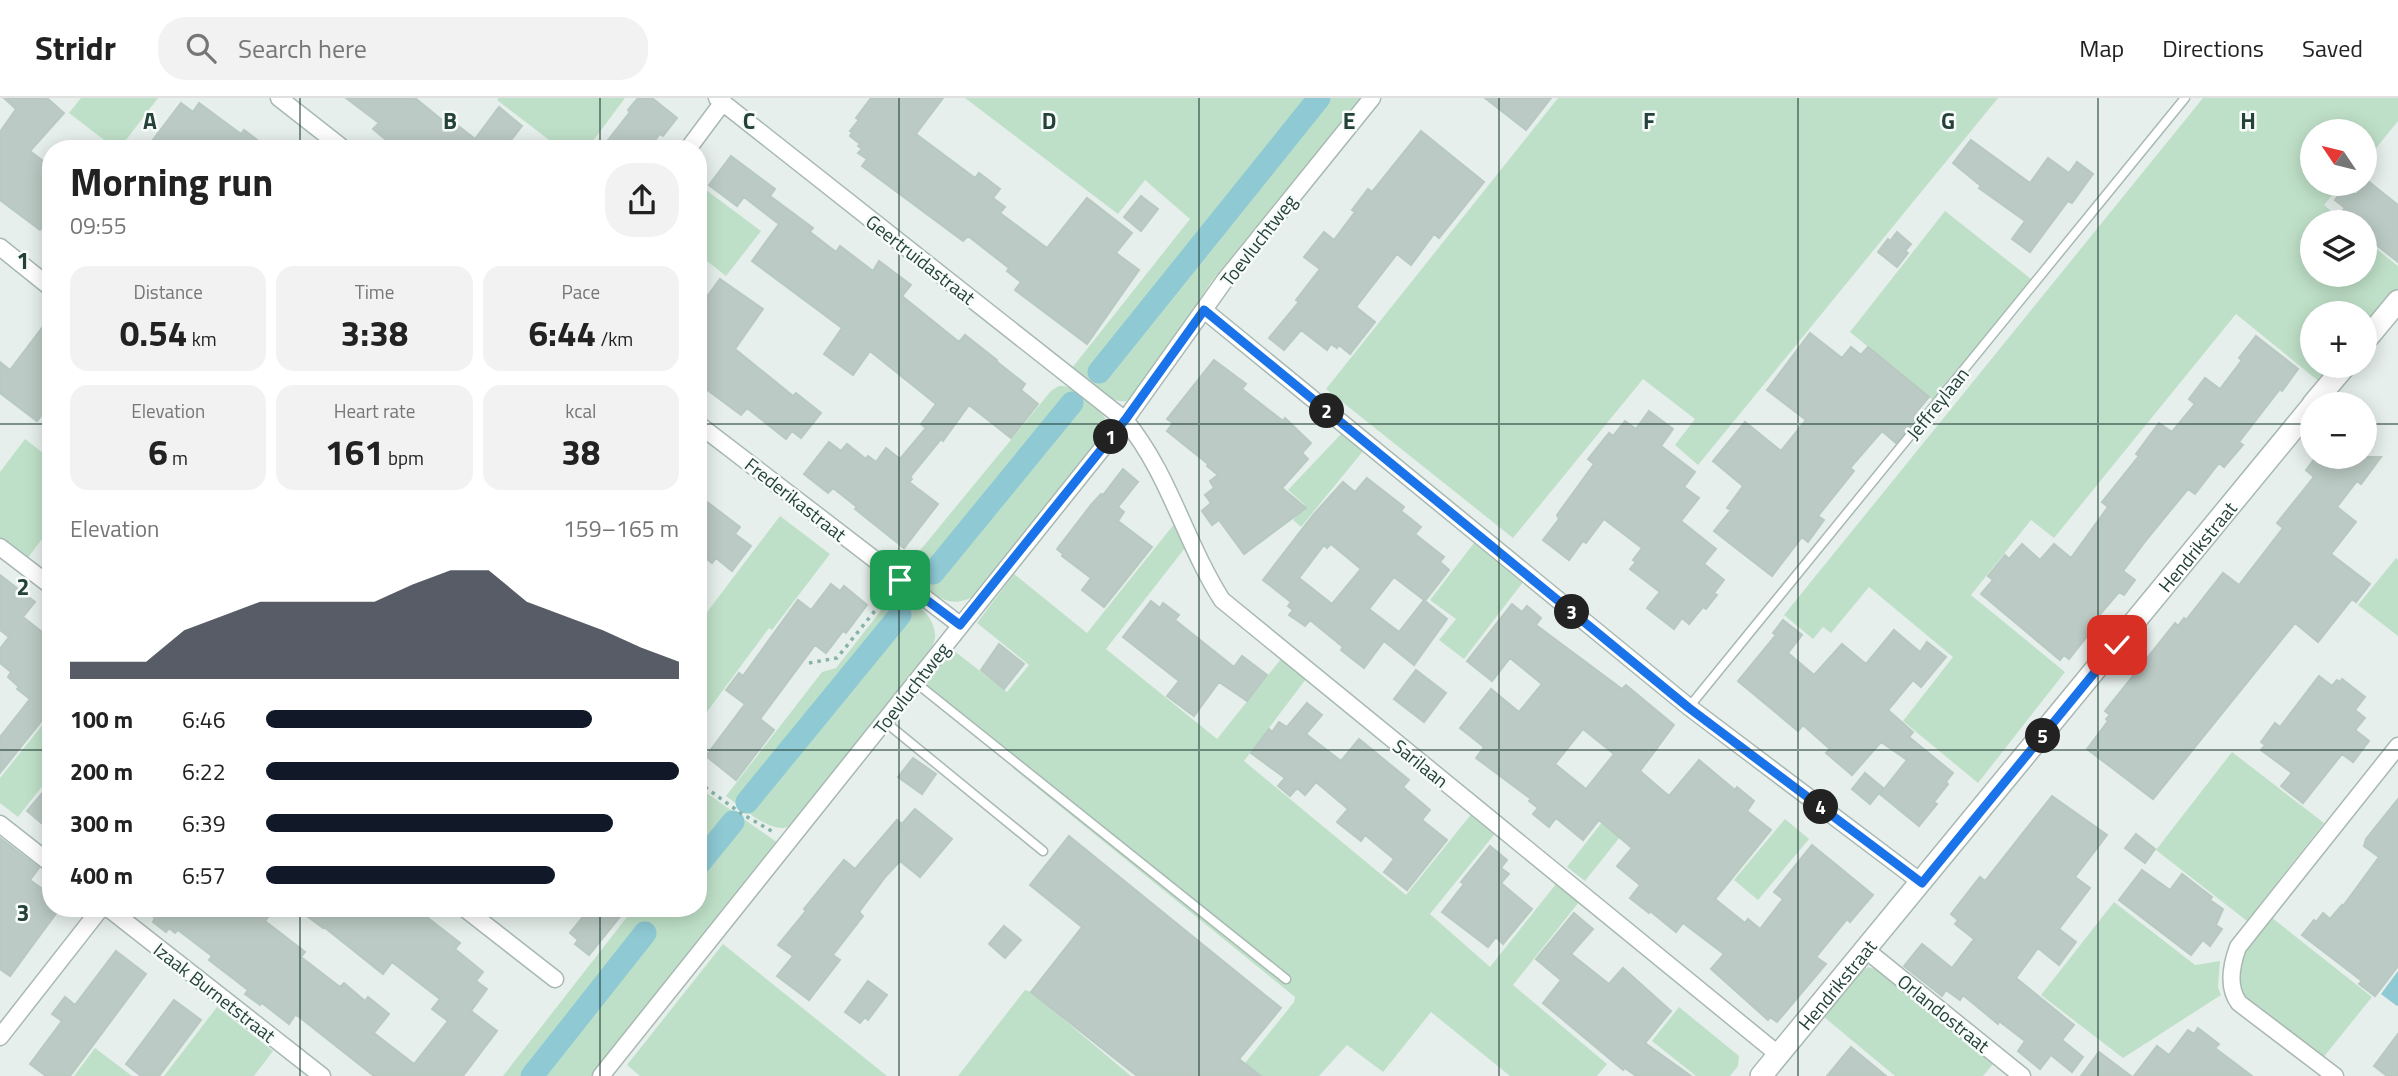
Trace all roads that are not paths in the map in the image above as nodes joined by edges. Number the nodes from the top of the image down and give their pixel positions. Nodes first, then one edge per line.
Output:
1 (279, 98) edge
2 (1372, 98) edge
3 (2185, 98) edge
4 (722, 100) edge
5 (333, 140) edge
6 (694, 140) edge
7 (0, 247) edge
8 (42, 281) edge
9 (2398, 301) edge
10 (1204, 310) junction
11 (2377, 326) edge
12 (2335, 378) edge
13 (2324, 392) edge
14 (1125, 420) junction
15 (2300, 421) edge
16 (707, 431) edge
17 (0, 547) edge
18 (42, 579) edge
19 (960, 625) junction
20 (915, 682) junction
21 (1689, 708) junction
22 (884, 721) junction
23 (2398, 746) edge
24 (0, 824) edge
25 (1043, 851) dead end
26 (42, 857) edge
27 (1922, 883) junction
28 (94, 917) edge
29 (119, 917) edge
30 (476, 917) edge
31 (1866, 950) junction
32 (555, 979) dead end
33 (1286, 979) dead end
34 (0, 1037) edge
35 (1779, 1055) junction
36 (322, 1076) edge
37 (601, 1076) edge
38 (1762, 1076) edge
39 (2022, 1076) edge
40 (2335, 1076) edge

1 - 5 street
2 - 10 street, Toevluchtweg
3 - 21 lane, Jeffreylaan
4 - 6 street
4 - 14 street, Geertruidastraat
7 - 8 street
9 - 11 street
10 - 14 street, Toevluchtweg
10 - 21 street
12 - 13 street, Hendrikstraat
14 - 19 street, Toevluchtweg
14 - 35 street, Sarilaan
15 - 27 street, Hendrikstraat
16 - 19 street, Frederikastraat
17 - 18 street
19 - 20 street, Toevluchtweg
20 - 22 street, Toevluchtweg
20 - 33 lane
21 - 27 street
22 - 25 lane
22 - 37 street, Toevluchtweg
23 - 40 street
24 - 26 street
27 - 31 street, Hendrikstraat
28 - 34 street
29 - 36 street, Izaak Burnetstraat
30 - 32 street
31 - 35 street, Hendrikstraat
31 - 39 street, Orlandostraat
35 - 38 street, Hendrikstraat

